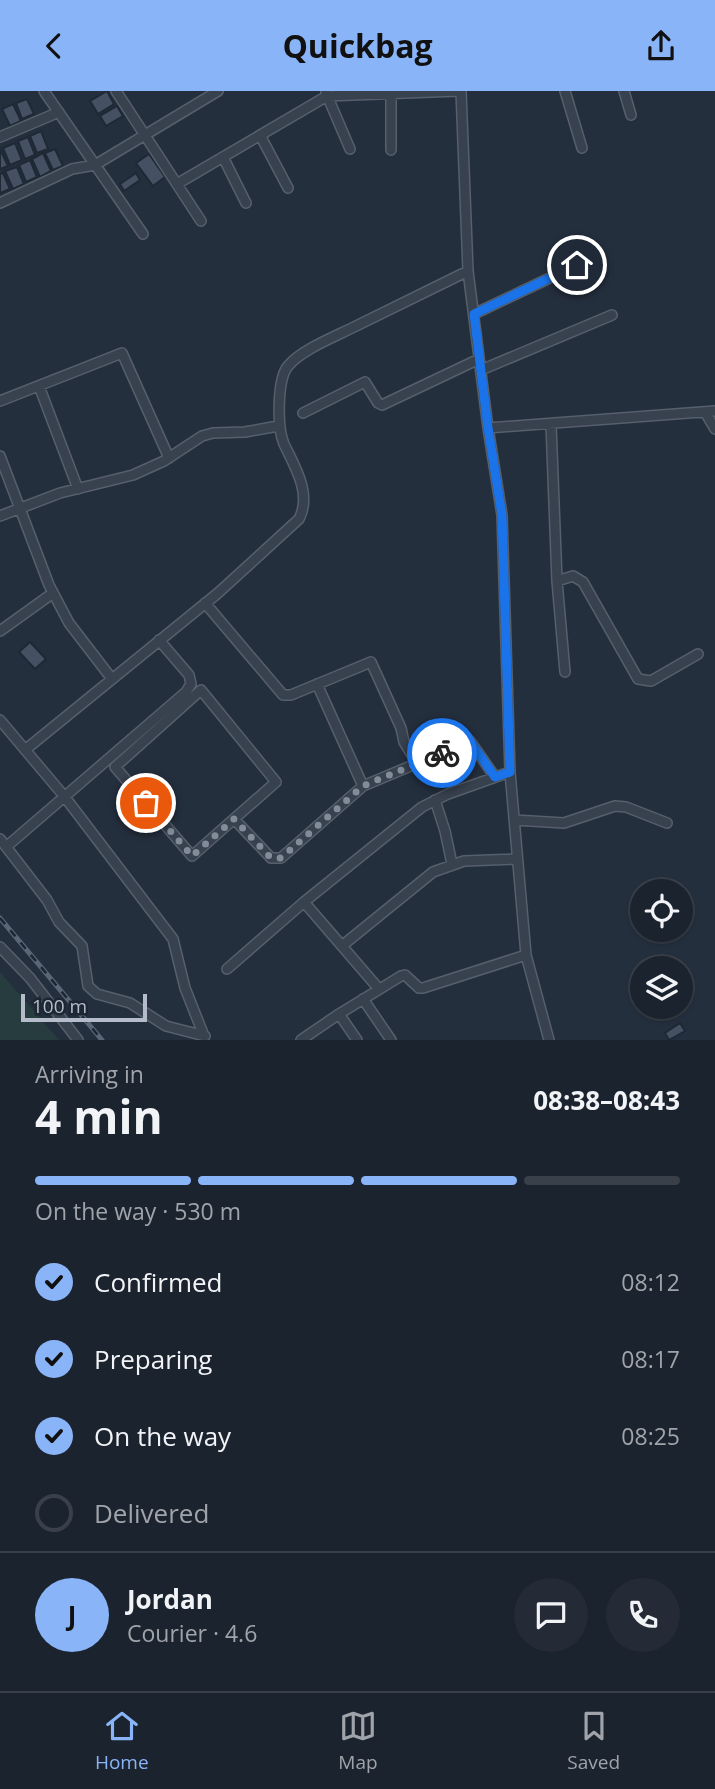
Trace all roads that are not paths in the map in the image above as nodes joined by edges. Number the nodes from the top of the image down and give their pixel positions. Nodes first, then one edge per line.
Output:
1 (44, 91) edge
2 (117, 91) edge
3 (218, 91) edge
4 (459, 91) edge
5 (565, 91) edge
6 (624, 91) edge
7 (391, 92) edge
8 (326, 93) edge
9 (59, 112) junction
10 (631, 115) dead end
11 (145, 135) junction
12 (260, 135) junction
13 (0, 137) edge
14 (582, 148) dead end
15 (350, 149) dead end
16 (391, 150) dead end
17 (223, 157) junction
18 (95, 165) junction
19 (177, 184) junction
20 (288, 188) dead end
21 (246, 203) dead end
22 (0, 204) edge
23 (201, 221) dead end
24 (143, 234) dead end
25 (577, 265) dead end
26 (468, 271) junction
27 (474, 314) junction
28 (612, 315) dead end
29 (479, 359) junction
30 (481, 370) junction
31 (39, 386) junction
32 (0, 401) edge
33 (710, 411) edge
34 (303, 413) dead end
35 (551, 423) junction
36 (278, 426) junction
37 (488, 428) junction
38 (715, 429) edge
39 (0, 456) edge
40 (169, 458) junction
41 (78, 489) junction
42 (20, 508) junction
43 (0, 516) edge
44 (557, 580) junction
45 (53, 593) junction
46 (205, 603) junction
47 (0, 632) edge
48 (159, 641) junction
49 (698, 654) dead end
50 (565, 672) dead end
51 (112, 679) junction
52 (317, 684) junction
53 (0, 720) edge
54 (25, 750) junction
55 (417, 763) junction
56 (510, 772) junction
57 (495, 777) junction
58 (363, 786) junction
59 (64, 796) junction
60 (435, 800) junction
61 (234, 819) junction
62 (514, 820) junction
63 (667, 823) dead end
64 (3, 843) edge
65 (517, 859) junction
66 (452, 864) junction
67 (304, 902) junction
68 (343, 946) junction
69 (0, 947) edge
70 (526, 955) junction
71 (228, 969) dead end
72 (379, 989) junction
73 (363, 999) junction
74 (339, 1014) junction
75 (206, 1038) edge
76 (78, 1040) edge
77 (301, 1040) edge
78 (357, 1040) edge
79 (391, 1040) edge
80 (549, 1040) edge

1 - 9 street
2 - 11 street
3 - 11 street
4 - 7 street
4 - 26 street
5 - 14 street
6 - 10 street
7 - 8 street
7 - 16 street
8 - 12 street
8 - 15 street
9 - 13 street
9 - 18 street
11 - 18 street
11 - 19 street
12 - 17 street
12 - 20 street
17 - 19 street
17 - 21 street
18 - 22 street
18 - 24 street
19 - 23 street
25 - 27 street
26 - 27 street
26 - 36 street
27 - 29 street
28 - 30 street
29 - 30 street
29 - 34 street
30 - 37 street
31 - 32 street
31 - 40 street
31 - 41 street
33 - 35 street
33 - 38 street
35 - 37 street
35 - 44 street
36 - 40 street
36 - 46 street
37 - 56 street
39 - 42 street
40 - 41 street
41 - 42 street
42 - 43 street
42 - 45 street
44 - 49 street
44 - 50 street
45 - 47 street
45 - 51 street
46 - 48 street
46 - 52 street
48 - 51 street
48 - 59 street
51 - 54 street
52 - 55 street
52 - 58 street
53 - 54 street
54 - 59 street
55 - 57 street
55 - 58 street
56 - 57 street
56 - 62 street
57 - 60 street
58 - 61 street
59 - 64 street
59 - 75 street
60 - 66 street
60 - 67 street
61 - 61 street
62 - 63 street
62 - 65 street
64 - 75 street
65 - 66 street
65 - 70 street
66 - 68 street
67 - 68 street
67 - 71 street
68 - 72 street
69 - 76 street
70 - 72 street
70 - 80 street
72 - 73 street
73 - 74 street
73 - 79 street
74 - 77 street
74 - 78 street

